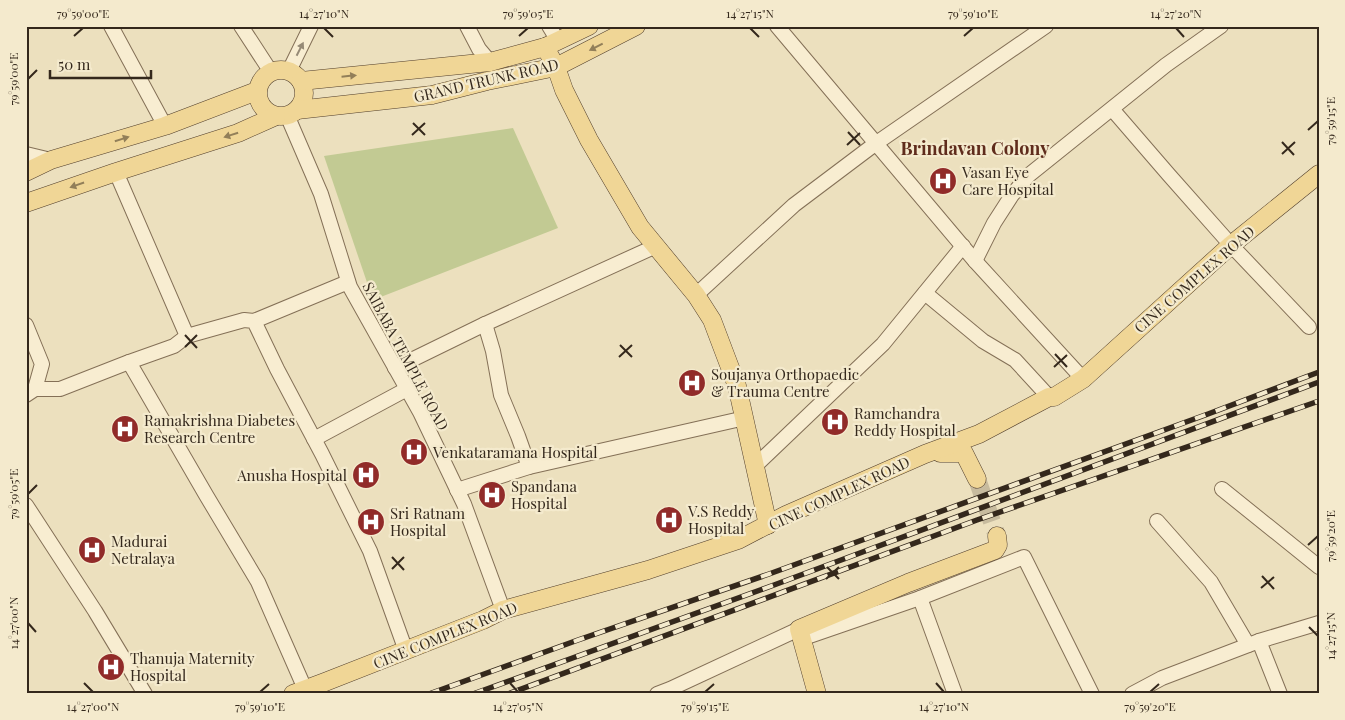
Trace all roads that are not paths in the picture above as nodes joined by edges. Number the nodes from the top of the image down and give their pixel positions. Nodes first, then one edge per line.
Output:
1 (111, 26) edge
2 (241, 26) edge
3 (311, 26) edge
4 (467, 26) edge
5 (589, 26) edge
6 (636, 26) edge
7 (777, 26) edge
8 (1046, 26) edge
9 (1221, 26) edge
10 (551, 38) edge
11 (490, 62) junction
12 (556, 67) junction
13 (270, 72) junction
14 (295, 76) junction
15 (257, 91) junction
16 (1112, 108) junction
17 (287, 114) junction
18 (165, 126) junction
19 (875, 144) junction
20 (26, 154) edge
21 (51, 160) junction
22 (26, 172) edge
23 (116, 172) junction
24 (1319, 174) edge
25 (26, 203) edge
26 (1231, 245) junction
27 (656, 246) junction
28 (963, 246) junction
29 (975, 261) junction
30 (348, 282) junction
31 (925, 293) junction
32 (696, 295) junction
33 (254, 321) junction
34 (485, 324) junction
35 (26, 325) edge
36 (1309, 326) dead end
37 (187, 336) junction
38 (129, 362) junction
39 (396, 368) junction
40 (1083, 378) junction
41 (407, 389) junction
42 (30, 392) edge
43 (1049, 397) junction
44 (744, 418) junction
45 (314, 439) junction
46 (925, 454) junction
47 (529, 466) junction
48 (755, 466) junction
49 (977, 479) tunnel mouth
50 (457, 490) junction
51 (1222, 490) dead end
52 (26, 505) edge
53 (1157, 521) dead end
54 (768, 525) junction
55 (997, 536) dead end
56 (1319, 567) edge
57 (920, 598) junction
58 (503, 610) junction
59 (1319, 623) edge
60 (800, 634) junction
61 (1253, 643) junction
62 (406, 651) junction
63 (671, 691) edge
64 (299, 692) edge
65 (145, 694) edge
66 (657, 694) edge
67 (818, 694) edge
68 (955, 694) edge
69 (1092, 694) edge
70 (1132, 694) edge
71 (1280, 694) edge

1 - 18 street
2 - 13 street
14 -> 3 street
4 - 11 street
5 - 10 main road
6 -> 12 main road, GRAND TRUNK ROAD
7 - 19 street
8 - 19 street
9 - 16 street
10 - 11 main road
10 - 12 main road
14 -> 11 main road
12 - 17 main road, GRAND TRUNK ROAD
12 - 27 main road
13 - 14 main road
13 - 15 main road
14 - 17 main road
15 - 17 main road
15 - 18 main road
16 - 26 street
16 - 29 street
17 -> 23 main road, GRAND TRUNK ROAD
17 - 30 street, SAIBABA TEMPLE ROAD
21 -> 18 main road
19 - 28 street
19 - 32 street
20 - 21 street
21 - 22 main road
23 -> 25 main road, GRAND TRUNK ROAD
23 - 37 street
24 - 26 main road, CINE COMPLEX ROAD
26 - 36 street
26 - 40 main road, CINE COMPLEX ROAD
27 - 32 main road
27 - 34 street
28 - 29 street
28 - 31 street
29 - 40 street
30 - 33 street
30 - 39 street, SAIBABA TEMPLE ROAD
31 - 43 street
31 - 48 street
32 - 44 main road
33 - 37 street
33 - 45 street
34 - 39 street
34 - 47 street
35 - 42 street
37 - 38 street
38 - 42 street
38 - 64 street
39 - 41 street, SAIBABA TEMPLE ROAD
40 - 43 main road, CINE COMPLEX ROAD
41 - 45 street
41 - 50 street, SAIBABA TEMPLE ROAD
43 - 46 main road, CINE COMPLEX ROAD
44 - 47 street
44 - 48 main road
45 - 62 street
46 - 49 main road
46 - 54 main road, CINE COMPLEX ROAD
47 - 50 street
48 - 54 main road
50 - 58 street, SAIBABA TEMPLE ROAD
51 - 56 street
52 - 65 street
53 - 61 street
54 - 58 main road, CINE COMPLEX ROAD
55 - 60 main road
57 - 60 street
57 - 68 street
57 - 69 street
58 - 62 main road, CINE COMPLEX ROAD
59 - 61 street
60 - 63 street
60 - 67 main road
61 - 70 street
61 - 71 street
62 - 64 main road, CINE COMPLEX ROAD
63 - 66 street

